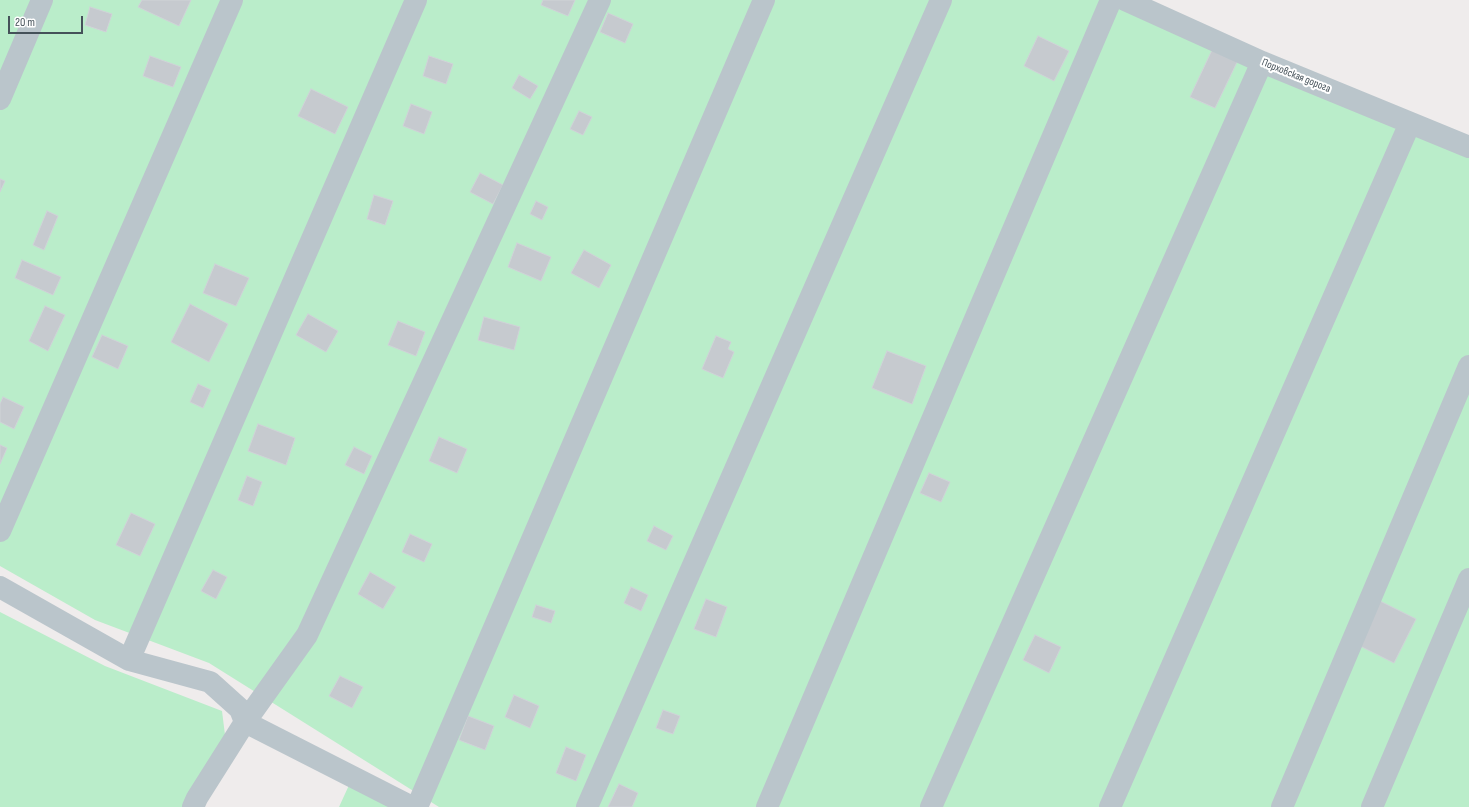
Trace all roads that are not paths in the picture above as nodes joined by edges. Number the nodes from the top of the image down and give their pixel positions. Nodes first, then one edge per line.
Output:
1 (42, 0) edge
2 (232, 0) edge
3 (416, 0) edge
4 (600, 0) edge
5 (764, 0) edge
6 (941, 0) edge
7 (1112, 0) edge
8 (1125, 0) edge
9 (1262, 62) junction
10 (0, 99) edge
11 (1410, 123) junction
12 (1469, 147) edge
13 (1469, 366) edge
14 (0, 531) edge
15 (1469, 579) edge
16 (0, 588) edge
17 (129, 660) junction
18 (245, 722) junction
19 (193, 807) edge
20 (412, 807) edge
21 (417, 807) edge
22 (587, 807) edge
23 (767, 807) edge
24 (930, 807) edge
25 (1110, 807) edge
26 (1282, 807) edge
27 (1372, 807) edge

1 - 10 street
2 - 14 street
3 - 17 street
4 - 18 street
5 - 21 street
6 - 22 street
7 - 23 street
8 - 9 street, Порховская дорога
9 - 11 street, Порховская дорога
9 - 24 street
11 - 12 street, Порховская дорога
11 - 25 street
13 - 26 street
15 - 27 street
16 - 17 street
17 - 18 street
18 - 19 street
18 - 20 street

